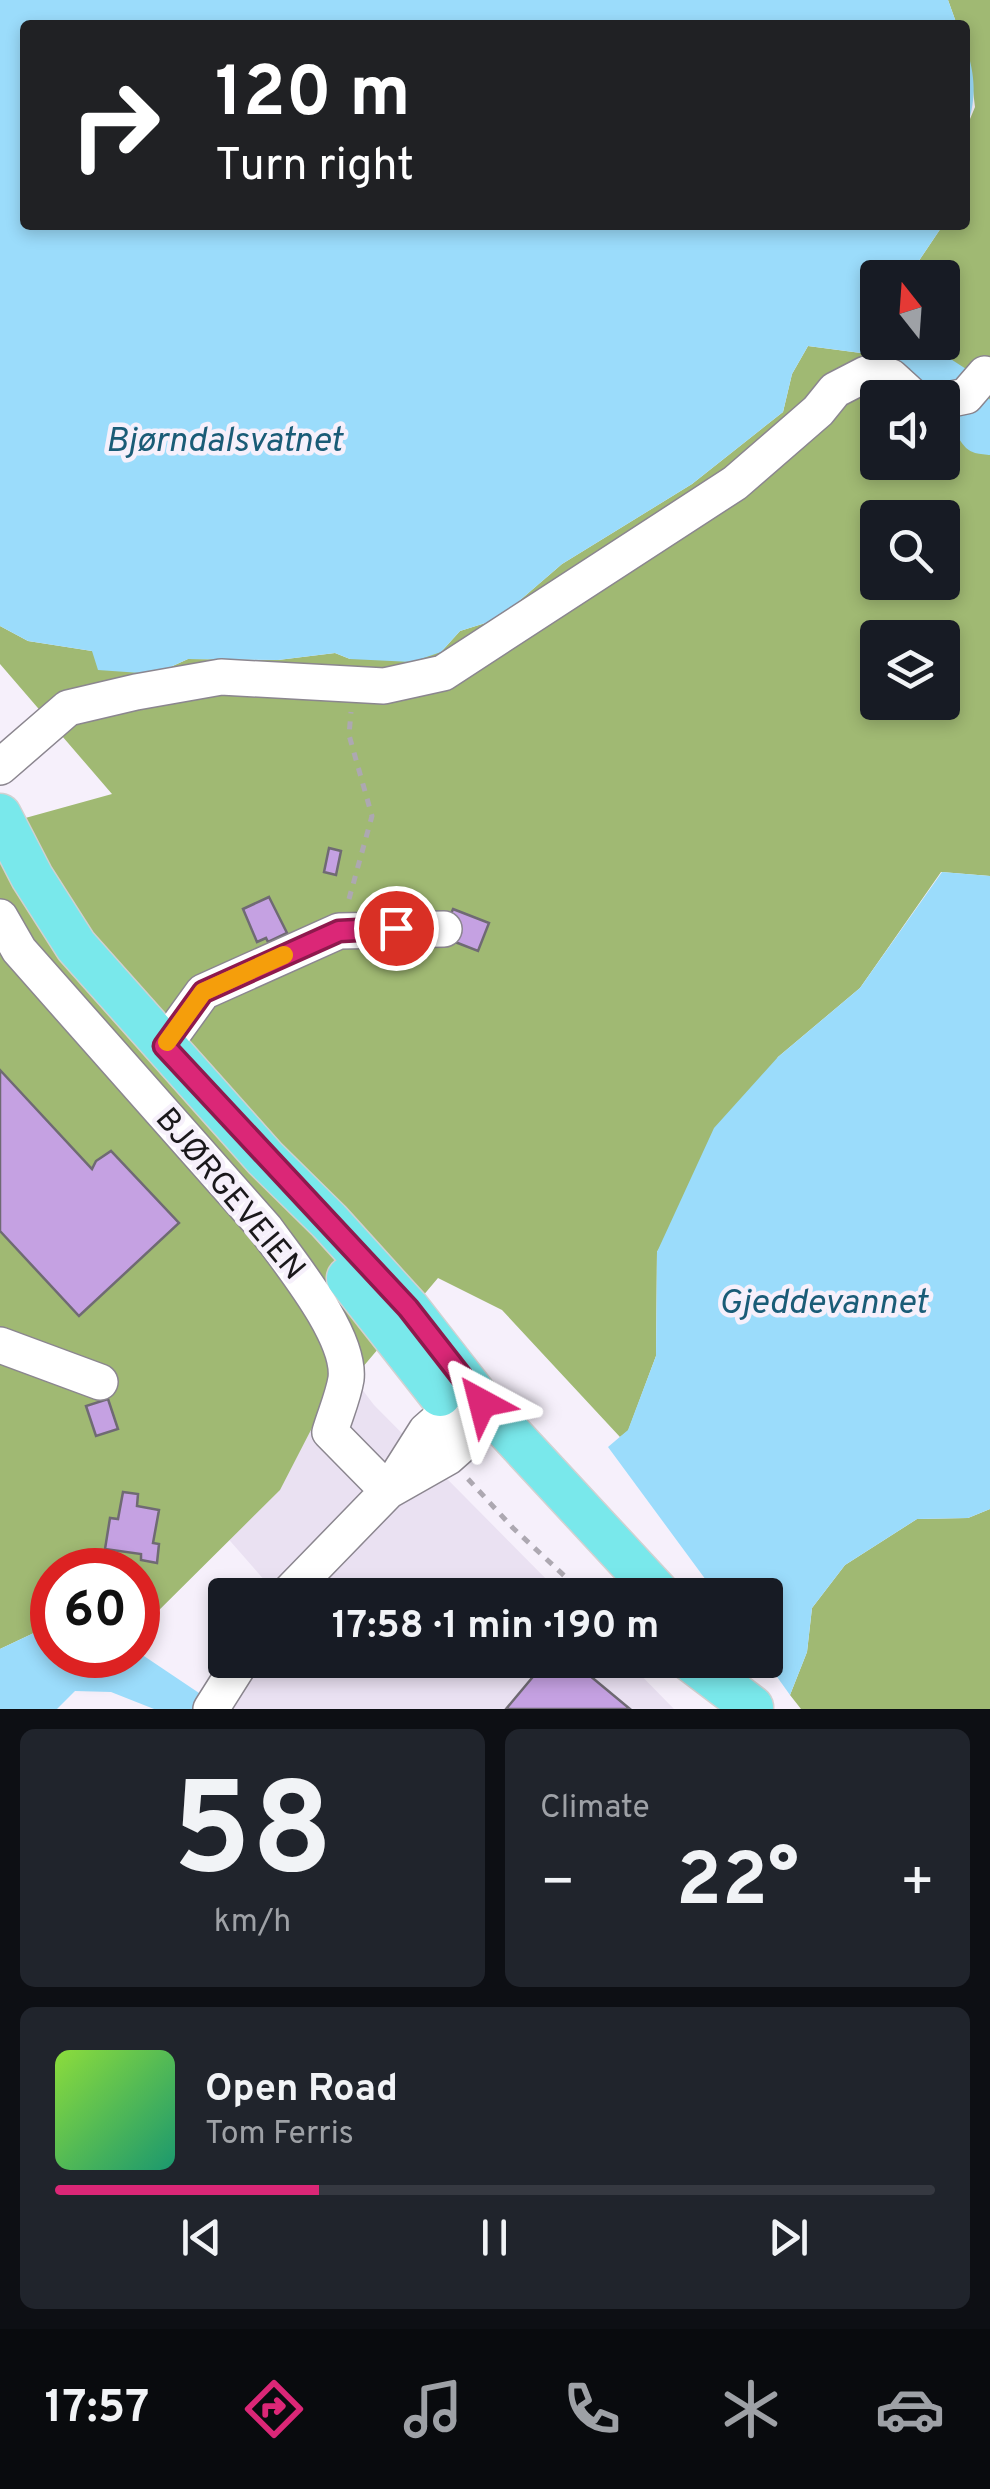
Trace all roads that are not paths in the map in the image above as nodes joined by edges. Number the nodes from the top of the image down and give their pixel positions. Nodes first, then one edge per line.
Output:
1 (894, 380) edge
2 (0, 767) edge
3 (0, 815) edge
4 (0, 917) edge
5 (444, 929) dead end
6 (164, 1046) junction
7 (0, 1345) edge
8 (100, 1382) dead end
9 (467, 1429) junction
10 (388, 1491) junction
11 (304, 1578) edge
12 (611, 1578) edge
13 (640, 1578) edge
14 (231, 1678) edge
15 (714, 1678) edge
16 (731, 1678) edge
17 (754, 1708) edge
18 (211, 1709) edge

1 - 2 street
3 - 6 main road, BJØRGEVEIEN
4 - 10 street, BJØRGEVEIEN
5 - 6 street
6 - 9 main road, BJØRGEVEIEN
7 - 8 street
9 - 10 street
9 - 12 main road, BJØRGEVEIEN
9 - 13 main road, BJØRGEVEIEN
10 - 11 street
14 - 18 street
15 - 17 main road
16 - 17 main road

